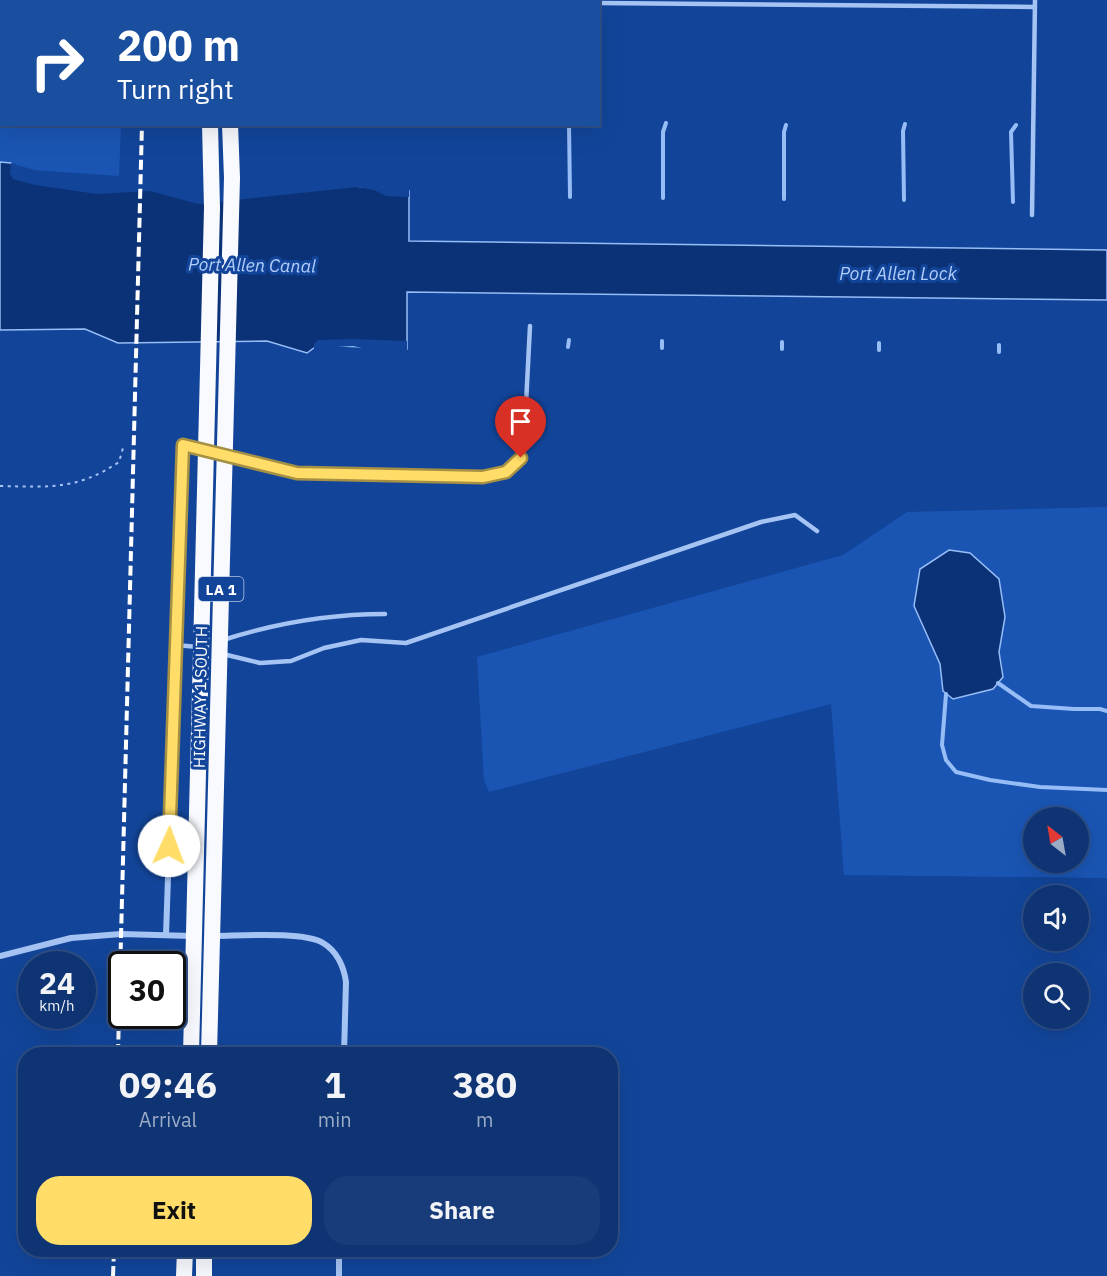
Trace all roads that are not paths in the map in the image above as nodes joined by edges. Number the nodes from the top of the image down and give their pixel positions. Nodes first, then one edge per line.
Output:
1 (1035, 0) edge
2 (600, 3) edge
3 (1035, 8) junction
4 (210, 126) edge
5 (230, 126) edge
6 (1032, 215) dead end
7 (530, 326) dead end
8 (183, 445) joint
9 (817, 531) dead end
10 (385, 614) dead end
11 (176, 645) junction
12 (201, 647) junction
13 (166, 935) junction
14 (0, 956) edge
15 (191, 1047) edge
16 (209, 1047) edge
17 (345, 1047) edge
18 (185, 1257) edge
19 (204, 1257) edge
20 (339, 1257) edge
21 (184, 1276) edge
22 (204, 1276) edge
23 (339, 1276) edge

1 - 3 lane
2 - 3 lane
3 - 6 lane
4 - 15 highway, bridge
5 - 16 highway, HIGHWAY 1 SOUTH / LA 1, bridge
7 - 8 lane
8 - 11 street
9 - 12 lane
10 - 12 lane
11 - 12 lane
11 - 13 street
13 - 14 street
13 - 17 street
18 - 21 highway
19 - 22 highway
20 - 23 street

